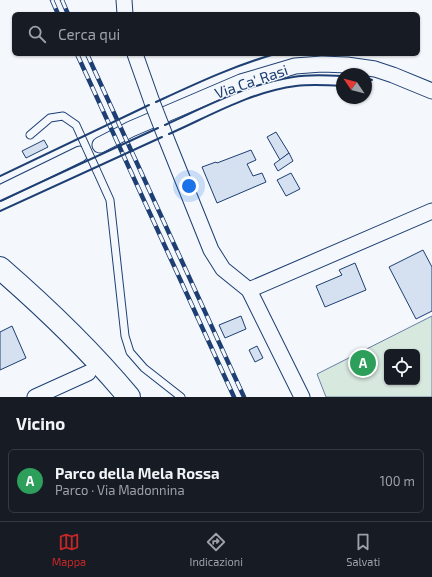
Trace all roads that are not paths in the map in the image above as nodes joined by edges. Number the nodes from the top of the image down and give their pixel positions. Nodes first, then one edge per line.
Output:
1 (124, 0) edge
2 (125, 12) edge
3 (136, 56) edge
4 (432, 91) edge
5 (30, 135) dead end
6 (100, 145) dead end
7 (80, 154) dead end
8 (0, 192) edge
9 (432, 211) edge
10 (0, 268) edge
11 (249, 290) junction
12 (88, 373) dead end
13 (35, 397) edge
14 (129, 397) edge
15 (181, 397) edge
16 (302, 397) edge

1 - 2 street
3 - 11 street, bridge
4 - 6 street, Via Ca' Rasi
5 - 15 lane, bridge
7 - 8 street
9 - 11 street
10 - 14 highway
11 - 16 street
12 - 13 street

